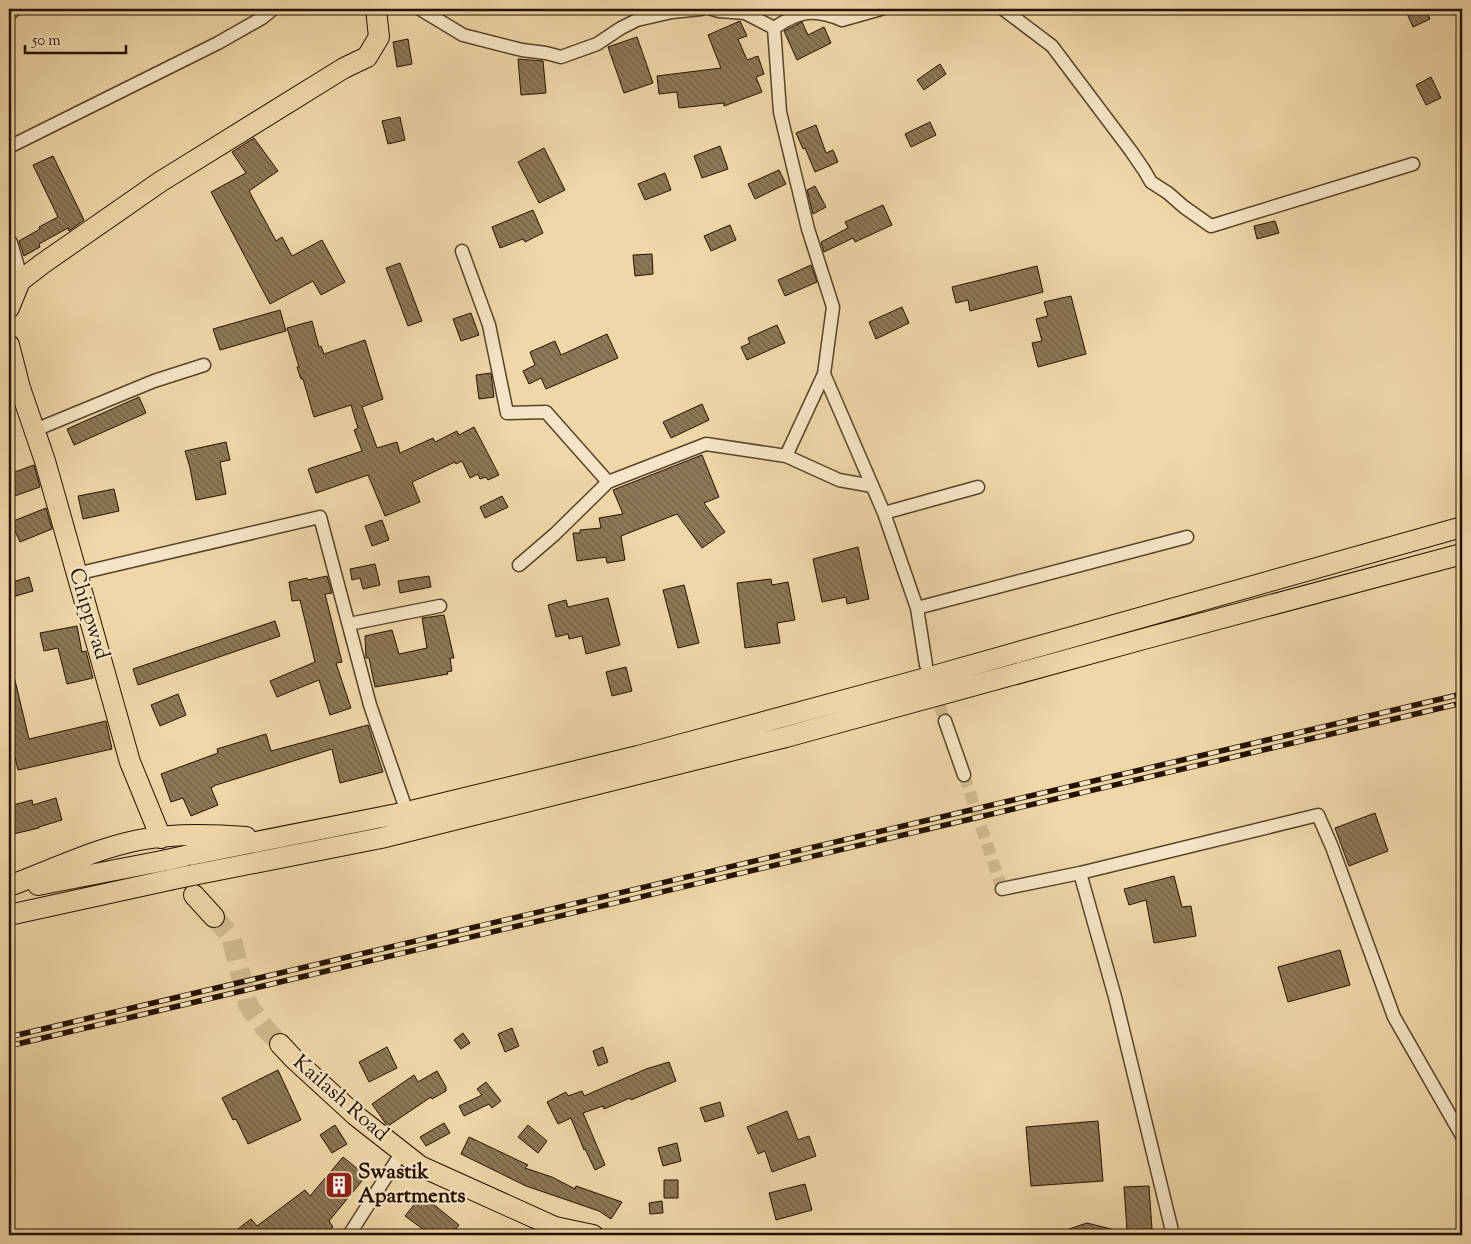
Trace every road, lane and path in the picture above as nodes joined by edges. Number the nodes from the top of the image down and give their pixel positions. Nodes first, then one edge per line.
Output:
1 (16, 9) edge
2 (273, 9) edge
3 (376, 9) edge
4 (420, 9) edge
5 (702, 9) edge
6 (881, 9) edge
7 (1003, 9) edge
8 (716, 10) edge
9 (9, 14) edge
10 (774, 28) junction
11 (9, 146) edge
12 (1413, 164) dead end
13 (9, 243) edge
14 (462, 251) dead end
15 (20, 280) junction
16 (9, 308) edge
17 (9, 345) edge
18 (204, 365) dead end
19 (824, 374) junction
20 (14, 392) edge
21 (34, 430) junction
22 (786, 456) junction
23 (608, 482) junction
24 (872, 486) junction
25 (978, 487) dead end
26 (884, 513) junction
27 (1462, 527) edge
28 (1187, 537) dead end
29 (1462, 554) edge
30 (519, 565) dead end
31 (76, 574) junction
32 (440, 606) dead end
33 (917, 608) junction
34 (349, 624) junction
35 (926, 665) dead end
36 (945, 721) tunnel mouth
37 (964, 775) tunnel mouth
38 (407, 812) junction
39 (161, 838) junction
40 (272, 849) junction
41 (1080, 873) junction
42 (9, 886) edge
43 (1002, 889) dead end
44 (9, 891) edge
45 (194, 895) dead end
46 (9, 915) edge
47 (214, 917) tunnel mouth
48 (280, 1044) tunnel mouth
49 (1462, 1136) edge
50 (402, 1152) junction
51 (348, 1235) edge
52 (593, 1235) edge
53 (1173, 1235) edge

1 - 9 street
2 - 11 street
3 - 15 main road
4 - 5 street
6 - 10 street
7 - 12 street
8 - 10 street
10 - 19 street
13 - 15 street
14 - 23 street
15 - 16 main road
17 - 20 main road, Chippwad
18 - 21 street
19 - 22 street
19 - 24 street
20 - 21 main road, Chippwad
21 - 31 main road, Chippwad
22 - 23 street
22 - 24 street
23 - 30 street
24 - 26 street
25 - 26 street
26 - 33 street
27 - 38 main road
28 - 33 street
29 - 40 main road
31 - 34 street
31 - 39 main road, Chippwad
32 - 34 street
33 - 35 street
34 - 38 street
36 - 37 street
38 - 40 main road
39 - 40 main road
39 - 42 main road
40 - 44 main road, bridge
40 - 46 main road, bridge
41 - 43 street
41 - 49 street
41 - 53 street
45 - 47 main road
48 - 50 main road, Kailash Road
50 - 51 street
50 - 52 main road, Kailash Road

